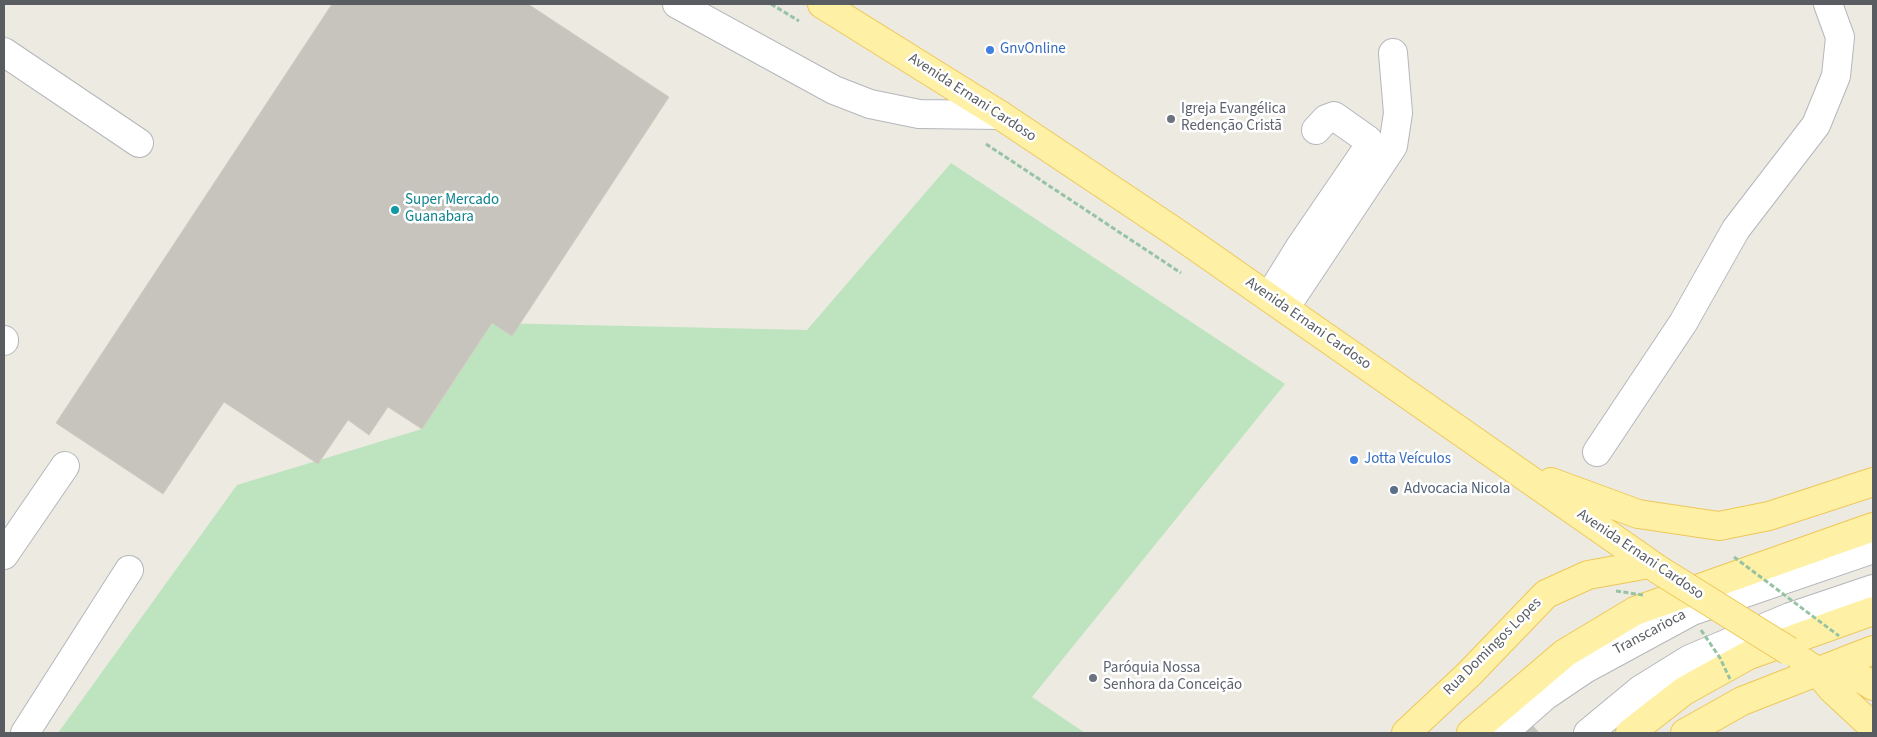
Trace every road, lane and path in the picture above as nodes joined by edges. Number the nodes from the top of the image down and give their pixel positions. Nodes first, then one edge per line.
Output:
1 (677, 4) edge
2 (772, 4) edge
3 (1828, 4) edge
4 (834, 7) edge
5 (800, 22) dead end
6 (4, 52) edge
7 (1393, 53) dead end
8 (1000, 115) junction
9 (1316, 130) dead end
10 (982, 141) dead end
11 (139, 143) dead end
12 (1182, 273) dead end
13 (1277, 302) junction
14 (1597, 452) dead end
15 (65, 466) dead end
16 (1514, 469) junction
17 (1873, 482) edge
18 (1873, 527) edge
19 (1873, 549) edge
20 (4, 555) edge
21 (1734, 557) dead end
22 (1654, 567) junction
23 (129, 570) dead end
24 (1873, 589) edge
25 (1616, 591) dead end
26 (1653, 597) dead end
27 (1873, 611) edge
28 (1699, 628) dead end
29 (1840, 636) dead end
30 (1873, 650) edge
31 (1818, 672) junction
32 (1730, 679) dead end
33 (1873, 686) edge
34 (1873, 727) edge
35 (25, 733) edge
36 (1406, 733) edge
37 (1471, 733) edge
38 (1503, 733) edge
39 (1588, 733) edge
40 (1630, 733) edge
41 (1685, 733) edge

1 - 8 street
2 - 5 path
3 - 14 street
4 - 8 main road, Avenida Ernani Cardoso
6 - 11 street
7 - 13 street
8 - 13 main road, Avenida Ernani Cardoso
9 - 13 street
10 - 12 path
13 - 16 main road, Avenida Ernani Cardoso
15 - 20 street
16 - 17 main road
16 - 22 main road, Avenida Ernani Cardoso
18 - 37 main road
19 - 38 street, Transcarioca
21 - 29 path, bridge
22 - 31 main road, Avenida Ernani Cardoso, bridge
22 - 36 main road, Rua Domingos Lopes
23 - 35 street
24 - 39 street
25 - 26 path, bridge
27 - 40 main road
28 - 32 path, bridge
30 - 31 main road
31 - 33 main road
31 - 34 main road, Avenida Ernani Cardoso
31 - 41 main road

